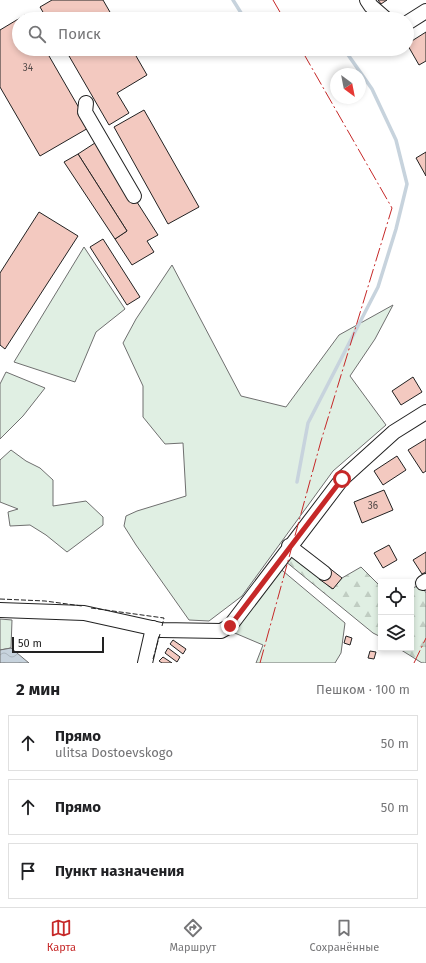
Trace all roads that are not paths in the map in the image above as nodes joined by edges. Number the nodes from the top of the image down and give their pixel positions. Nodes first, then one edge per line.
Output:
1 (367, 0) edge
2 (426, 11) edge
3 (378, 12) edge
4 (414, 19) edge
5 (86, 102) dead end
6 (134, 196) dead end
7 (426, 412) edge
8 (289, 546) junction
9 (324, 573) dead end
10 (0, 610) edge
11 (153, 628) junction
12 (145, 663) edge

1 - 3 street
2 - 4 street
5 - 6 street
7 - 8 street
8 - 9 street
8 - 11 street
10 - 11 street
11 - 12 street

